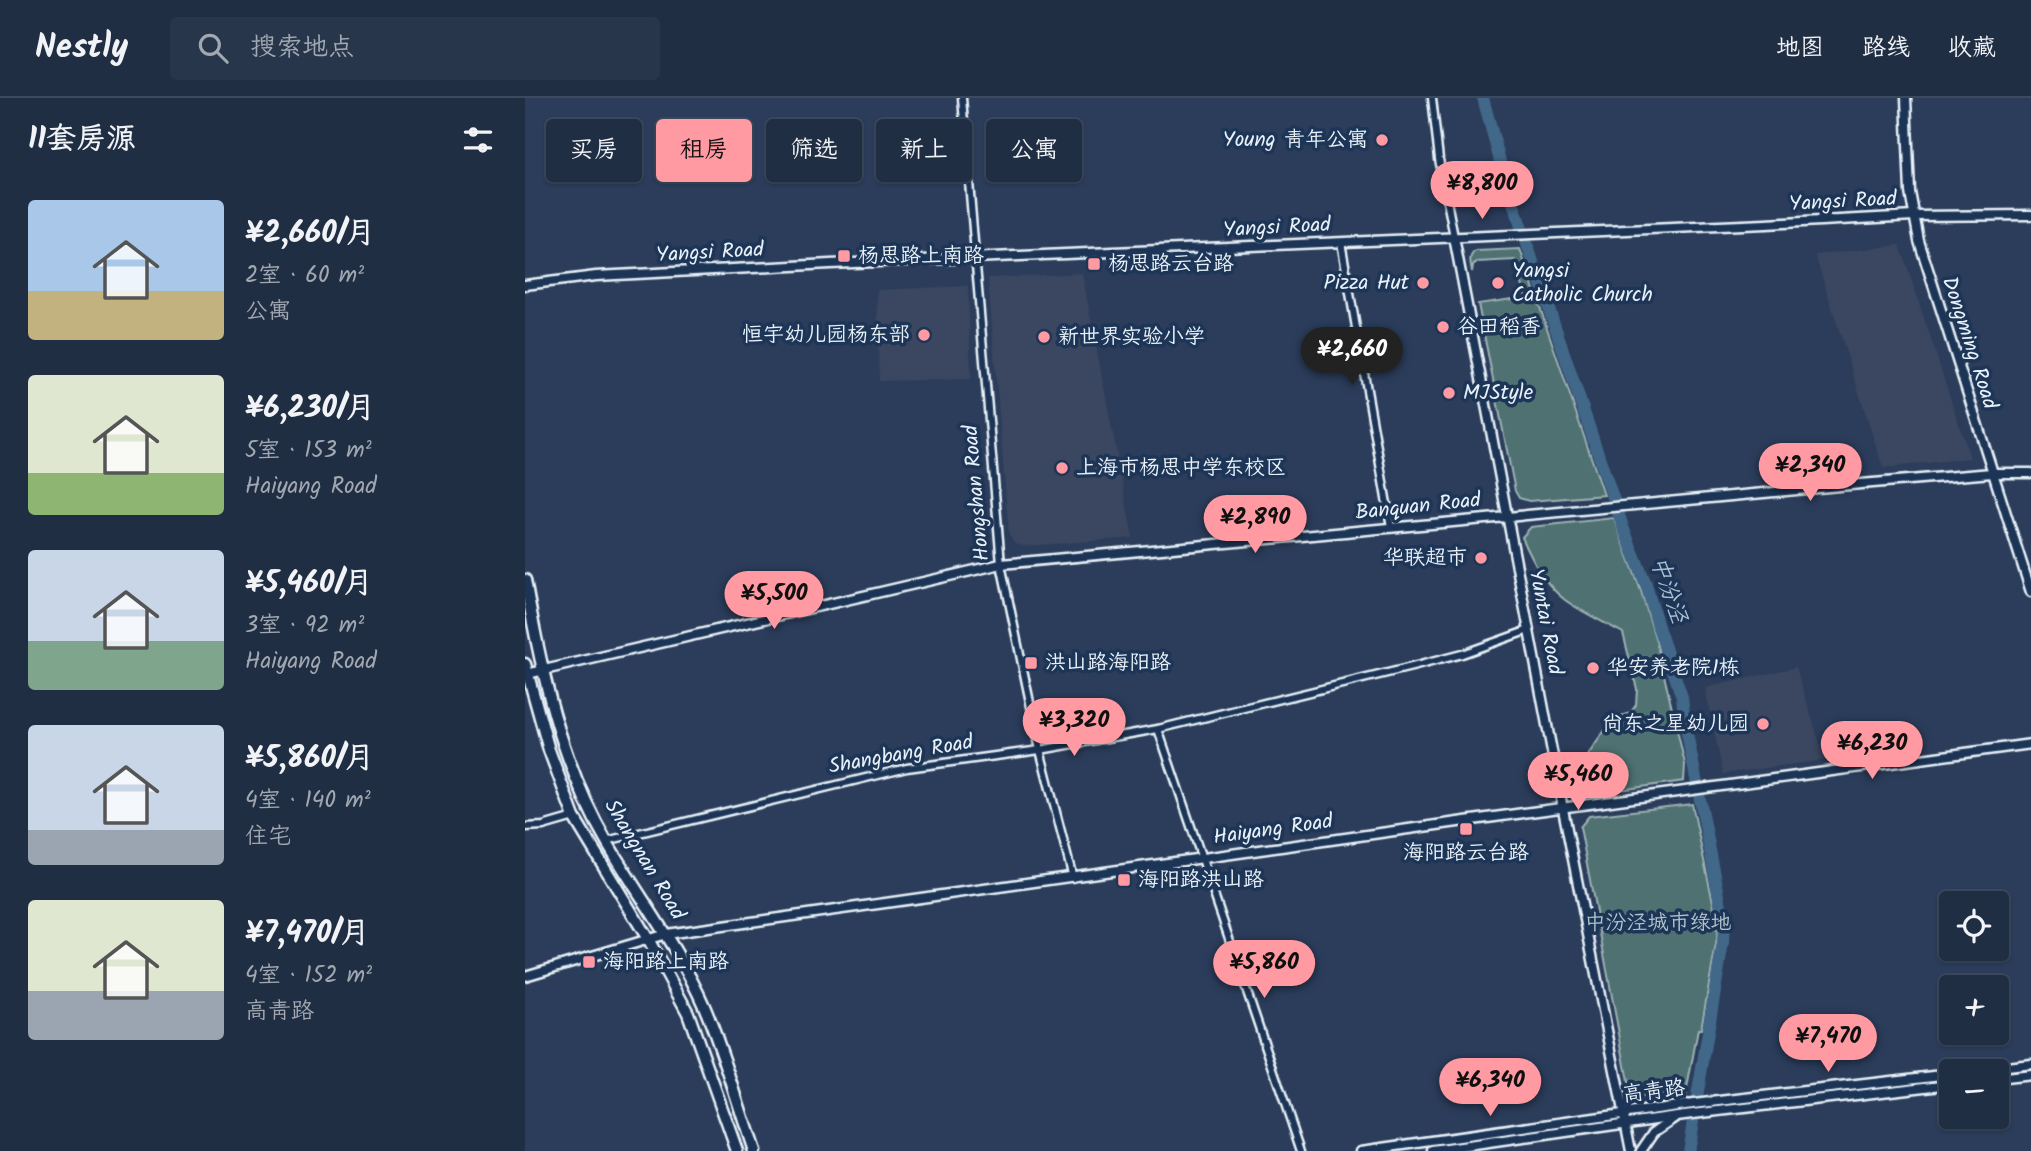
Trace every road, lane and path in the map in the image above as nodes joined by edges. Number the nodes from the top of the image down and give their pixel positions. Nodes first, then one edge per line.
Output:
1 (962, 98) edge
2 (1432, 98) edge
3 (1906, 98) edge
4 (2031, 215) edge
5 (1914, 216) junction
6 (1454, 237) junction
7 (1341, 242) junction
8 (974, 258) junction
9 (525, 285) edge
10 (1992, 473) junction
11 (2031, 473) edge
12 (1507, 516) junction
13 (1391, 527) junction
14 (1001, 564) junction
15 (525, 580) edge
16 (2031, 592) edge
17 (1529, 631) junction
18 (526, 669) edge
19 (541, 670) junction
20 (1158, 729) junction
21 (2031, 744) edge
22 (1039, 750) junction
23 (1563, 809) junction
24 (574, 817) junction
25 (525, 827) edge
26 (606, 841) junction
27 (1201, 858) junction
28 (1073, 878) junction
29 (666, 934) junction
30 (648, 939) junction
31 (525, 976) edge
32 (2031, 1064) edge
33 (2009, 1067) edge
34 (2031, 1075) edge
35 (1939, 1076) edge
36 (2009, 1078) edge
37 (1939, 1085) edge
38 (1709, 1108) junction
39 (1623, 1113) junction
40 (1681, 1116) junction
41 (1625, 1123) junction
42 (737, 1151) edge
43 (754, 1151) edge
44 (1301, 1151) edge
45 (1361, 1151) edge
46 (1433, 1151) edge
47 (1631, 1151) edge
48 (1641, 1151) edge

1 - 8 street, Hongshan Road
2 - 6 street, Yuntai Road
3 - 5 street, Dongming Road
4 - 5 street, Yangsi Road
5 - 6 street, Yangsi Road
5 - 10 street, Dongming Road
6 - 7 street, Yangsi Road
6 - 12 street, Yuntai Road
7 - 8 street, Yangsi Road
7 - 13 street
8 - 9 street, Yangsi Road
8 - 14 street, Hongshan Road
10 - 11 street, Banquan Road
10 - 12 street, Banquan Road
10 - 16 street, Dongming Road
12 - 13 street, Banquan Road
12 - 17 street, Yuntai Road
13 - 14 street, Banquan Road
14 - 19 street, Banquan Road
14 - 22 street, Hongshan Road
15 - 19 main road, Shangnan Road
17 - 20 street, Shangbang Road
17 - 23 street, Yuntai Road
18 - 19 street, Banquan Road
18 - 24 main road, Shangnan Road
19 - 26 main road, Shangnan Road
20 - 22 street, Shangbang Road
20 - 27 street
21 - 23 street, Haiyang Road
22 - 26 street, Shangbang Road
22 - 28 street, Hongshan Road
23 - 27 street, Haiyang Road
23 - 39 street, Yuntai Road
24 - 25 street
24 - 30 main road, Shangnan Road
26 - 29 main road, Shangnan Road
27 - 28 street, Haiyang Road
27 - 44 street
28 - 29 street, Haiyang Road
29 - 30 street, Haiyang Road
29 - 43 main road, Shangnan Road
30 - 31 street, Haiyang Road
30 - 42 main road, Shangnan Road
32 - 33 street
34 - 36 street
35 - 38 street, 高青路
37 - 38 street
38 - 39 street, 高青路
38 - 40 street
39 - 41 street, Yuntai Road
39 - 45 street, 高青路
40 - 41 street
40 - 48 street
41 - 46 street
41 - 47 street, Yuntai Road

